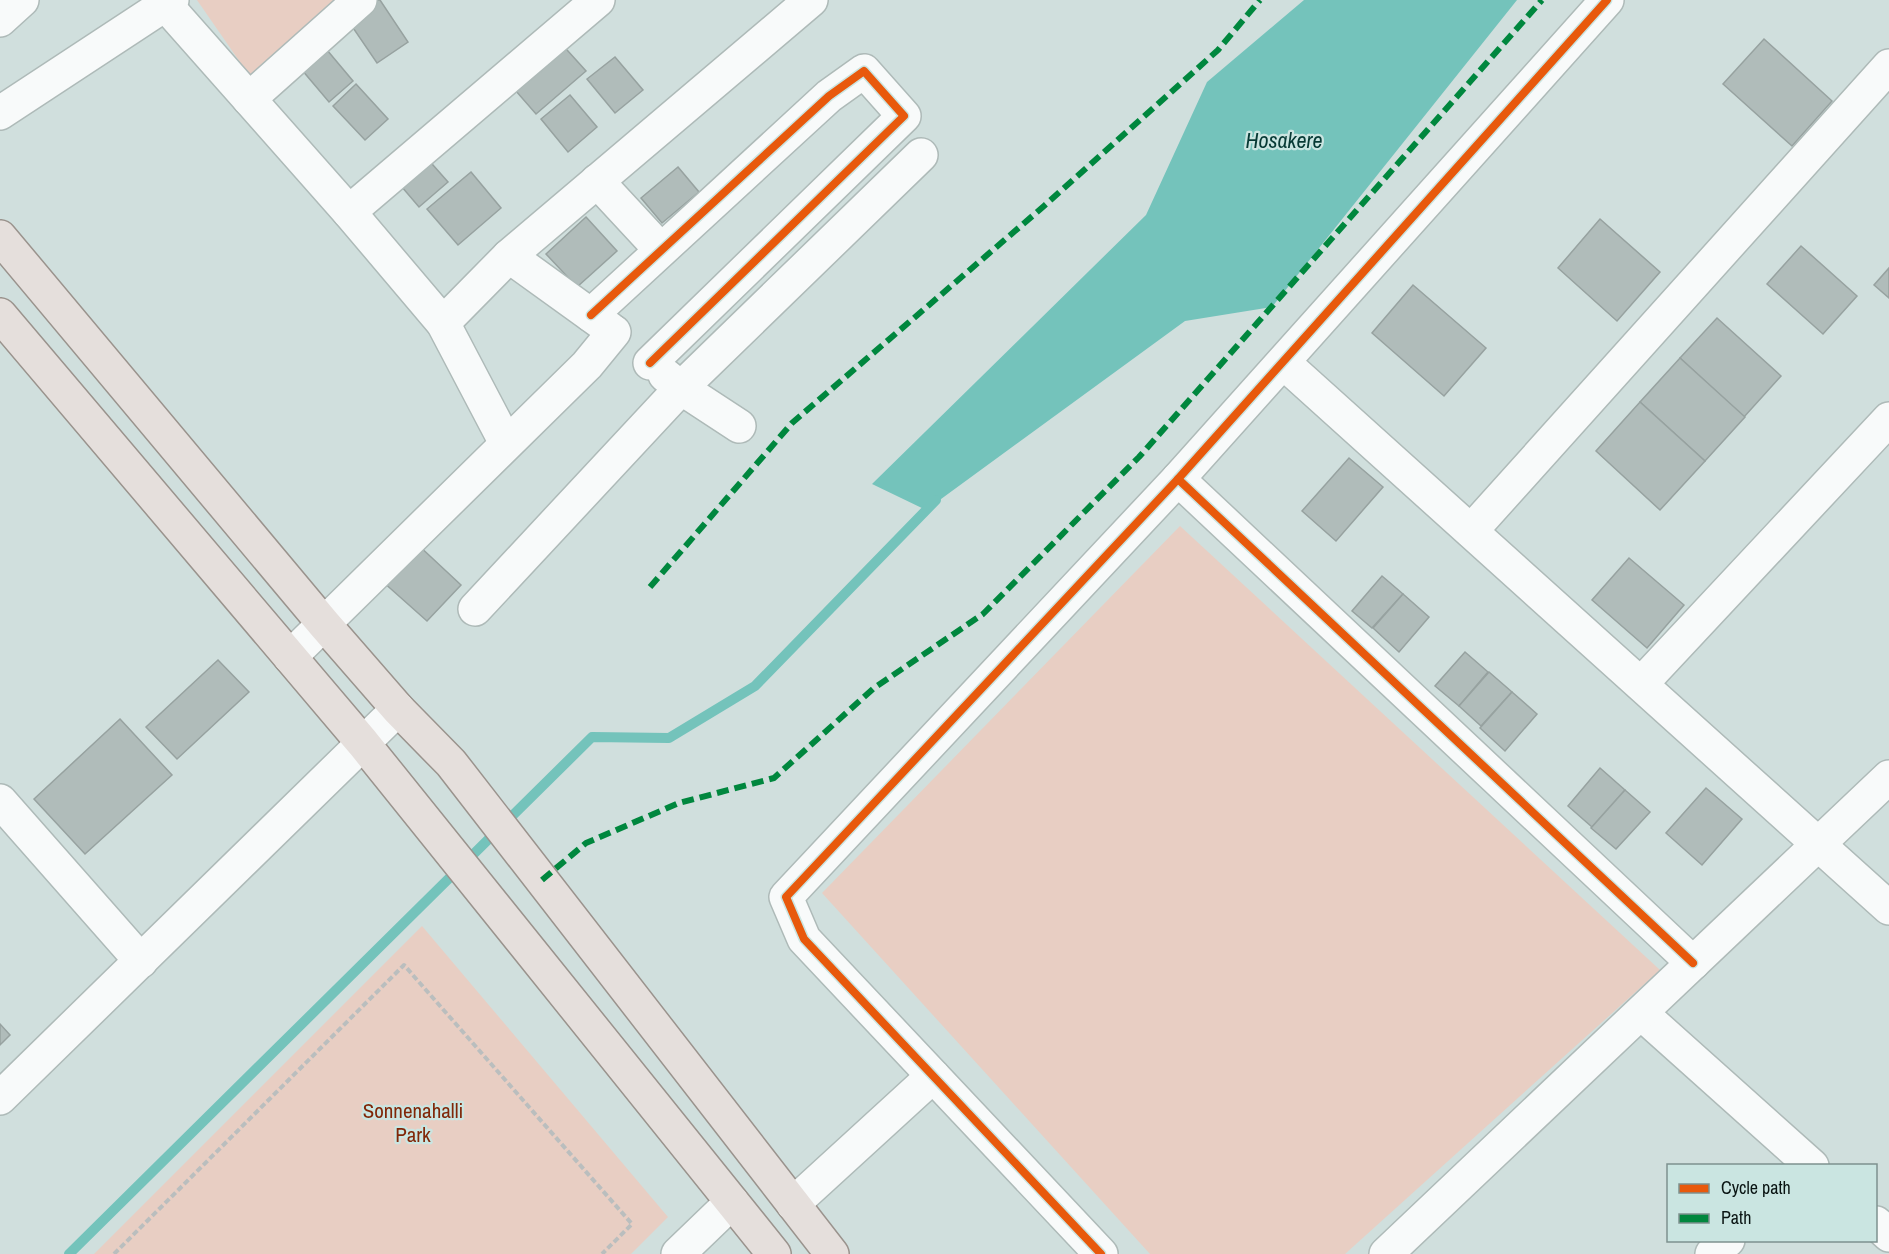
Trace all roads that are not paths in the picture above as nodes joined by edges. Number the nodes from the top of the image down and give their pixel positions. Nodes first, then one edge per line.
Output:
1 (22, 0) edge
2 (360, 0) edge
3 (598, 0) edge
4 (811, 0) edge
5 (1607, 0) edge
6 (168, 2) edge
7 (0, 20) edge
8 (1889, 66) edge
9 (249, 99) junction
10 (0, 113) edge
11 (921, 155) dead end
12 (597, 182) junction
13 (349, 212) junction
14 (0, 237) edge
15 (662, 250) junction
16 (509, 256) junction
17 (0, 315) edge
18 (443, 322) junction
19 (603, 324) junction
20 (650, 363) junction
21 (1284, 363) junction
22 (681, 388) junction
23 (1889, 419) edge
24 (739, 426) dead end
25 (506, 442) junction
26 (1178, 479) junction
27 (1471, 531) junction
28 (475, 609) dead end
29 (324, 624) junction
30 (290, 657) junction
31 (1641, 684) junction
32 (398, 709) junction
33 (363, 743) junction
34 (1889, 777) edge
35 (0, 801) edge
36 (1818, 844) junction
37 (1889, 908) edge
38 (141, 961) junction
39 (1693, 963) junction
40 (1641, 1013) junction
41 (933, 1076) junction
42 (0, 1098) edge
43 (1810, 1164) edge
44 (732, 1202) junction
45 (793, 1203) junction
46 (1877, 1224) edge
47 (1889, 1235) edge
48 (1726, 1242) edge
49 (678, 1254) edge
50 (774, 1254) edge
51 (832, 1254) edge
52 (1101, 1254) edge
53 (1386, 1254) edge
54 (1712, 1254) edge

1 - 7 street
2 - 9 street
3 - 13 street
4 - 12 street
5 - 21 street
6 - 9 street
6 - 10 street
8 - 27 street
9 - 13 street
11 - 22 street
12 - 15 street
12 - 16 street
13 - 18 street
14 - 29 main road
15 - 19 street
15 - 20 street
16 - 18 street
16 - 19 street
17 - 30 main road
18 - 25 street
19 - 20 street
19 - 25 street
20 - 22 street
21 - 26 street
21 - 27 street
22 - 24 street
22 - 28 street
23 - 31 street
25 - 29 street
26 - 39 street
26 - 41 street
27 - 31 street
29 - 30 street
29 - 32 main road
30 - 33 main road
31 - 36 street
32 - 33 street
32 - 45 main road
33 - 38 street
33 - 44 main road
34 - 36 street
35 - 38 street
36 - 37 street
36 - 39 street
38 - 42 street
39 - 40 street
40 - 43 street
40 - 53 street
41 - 45 street
41 - 52 street
44 - 49 street
44 - 50 main road
45 - 51 main road
46 - 47 street
48 - 54 street

